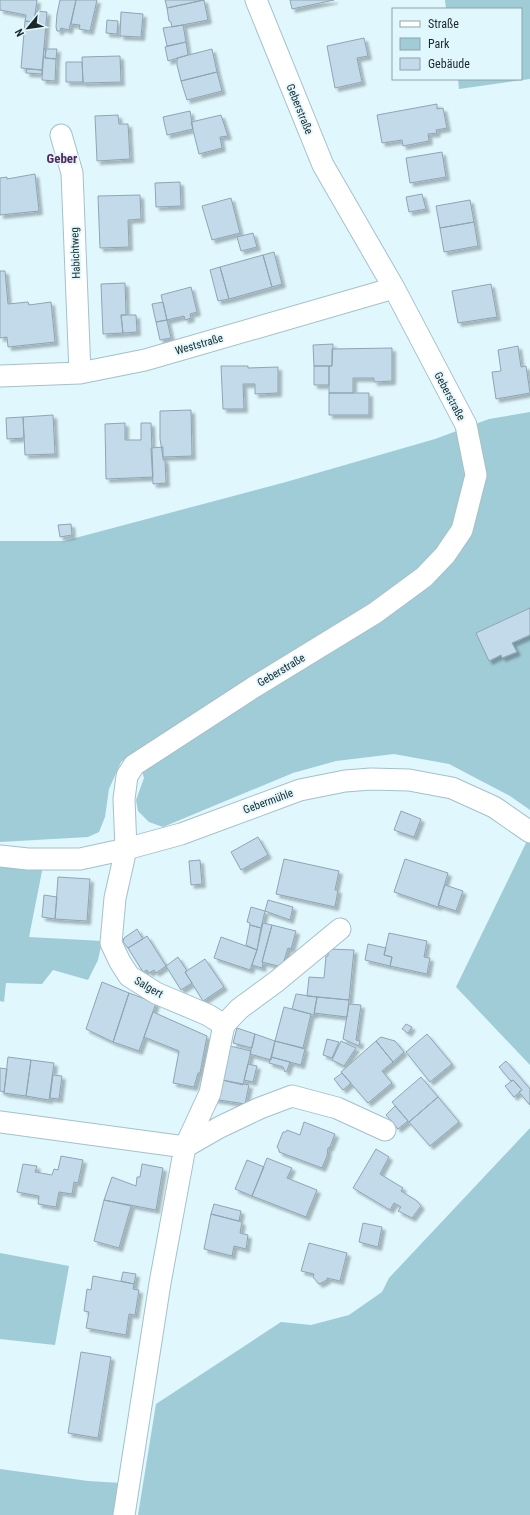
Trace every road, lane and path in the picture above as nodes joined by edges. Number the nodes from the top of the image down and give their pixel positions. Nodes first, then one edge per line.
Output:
1 (256, 0) edge
2 (61, 135) dead end
3 (394, 288) junction
4 (80, 373) junction
5 (0, 376) edge
6 (530, 832) edge
7 (126, 849) junction
8 (0, 856) edge
9 (340, 929) dead end
10 (224, 1025) junction
11 (0, 1122) edge
12 (385, 1130) dead end
13 (185, 1147) junction
14 (124, 1515) edge

1 - 3 street, Geberstraße
2 - 4 street, Habichtweg
3 - 4 street, Weststraße
3 - 7 street, Geberstraße
4 - 5 street, Weststraße
6 - 7 street, Gebermühle
7 - 8 street, Gebermühle
7 - 10 street, Salgert
9 - 10 street
10 - 13 street
11 - 13 street
12 - 13 street
13 - 14 street

